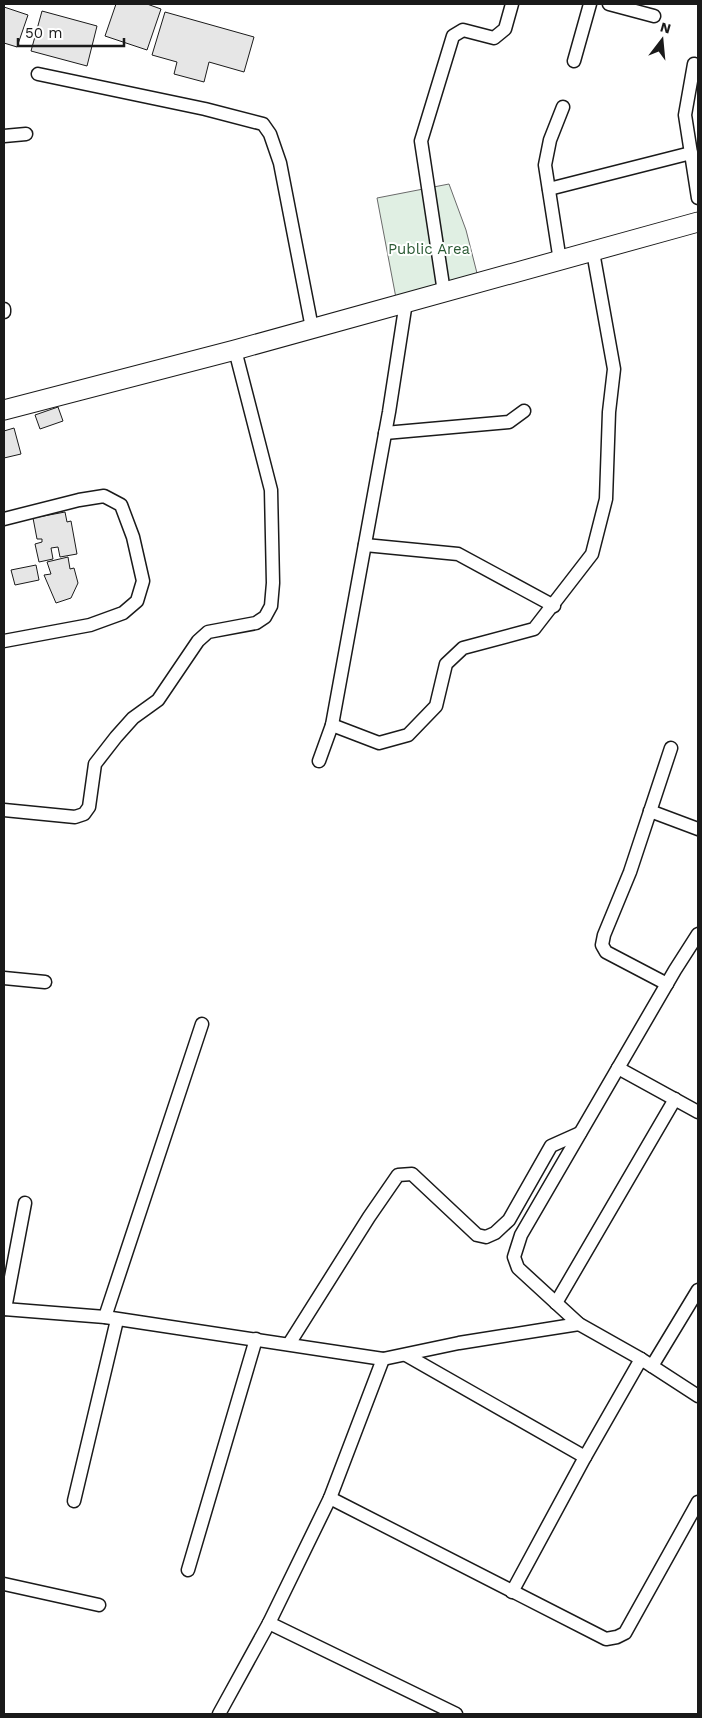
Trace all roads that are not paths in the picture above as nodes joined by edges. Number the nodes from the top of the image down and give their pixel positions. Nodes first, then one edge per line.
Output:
1 (512, 4) edge
2 (590, 4) edge
3 (609, 4) edge
4 (654, 16) dead end
5 (574, 61) dead end
6 (694, 64) dead end
7 (38, 74) dead end
8 (563, 107) dead end
9 (26, 134) dead end
10 (4, 136) edge
11 (691, 153) junction
12 (549, 188) junction
13 (698, 198) edge
14 (698, 222) edge
15 (593, 252) junction
16 (560, 261) junction
17 (444, 292) junction
18 (406, 302) junction
19 (312, 328) junction
20 (235, 350) junction
21 (4, 410) edge
22 (524, 410) dead end
23 (385, 433) junction
24 (4, 519) edge
25 (365, 545) junction
26 (554, 606) junction
27 (4, 641) edge
28 (332, 725) junction
29 (672, 748) dead end
30 (319, 760) dead end
31 (4, 810) edge
32 (650, 811) junction
33 (698, 829) edge
34 (698, 934) edge
35 (4, 978) edge
36 (45, 982) dead end
37 (667, 984) junction
38 (202, 1024) dead end
39 (618, 1068) junction
40 (675, 1099) junction
41 (698, 1112) edge
42 (580, 1133) junction
43 (25, 1202) dead end
44 (698, 1290) edge
45 (556, 1303) junction
46 (4, 1309) edge
47 (111, 1318) junction
48 (579, 1324) junction
49 (256, 1339) junction
50 (289, 1344) junction
51 (406, 1355) junction
52 (383, 1359) junction
53 (641, 1359) junction
54 (652, 1366) junction
55 (698, 1396) edge
56 (585, 1456) junction
57 (330, 1498) junction
58 (74, 1501) dead end
59 (698, 1502) edge
60 (188, 1570) dead end
61 (4, 1584) edge
62 (512, 1592) junction
63 (99, 1605) dead end
64 (268, 1623) junction
65 (219, 1714) edge
66 (456, 1714) edge

1 - 17 street
2 - 5 street
3 - 4 street
6 - 11 street
7 - 19 street
8 - 12 street
9 - 10 street
11 - 12 street
11 - 13 street
12 - 16 street
14 - 15 street
15 - 16 street
15 - 26 street
16 - 17 street
17 - 18 street
18 - 19 street
18 - 23 street
19 - 20 street
20 - 21 street
20 - 31 street
22 - 23 street
23 - 25 street
24 - 27 street
25 - 26 street
25 - 28 street
26 - 28 street
28 - 30 street
29 - 32 street
32 - 33 street
32 - 37 street
34 - 37 street
35 - 36 street
37 - 39 street
38 - 47 street
39 - 40 street
39 - 42 street
40 - 41 street
40 - 45 street
42 - 45 street
42 - 50 street
43 - 46 street
44 - 54 street
45 - 48 street
46 - 47 street
47 - 49 street
47 - 58 street
48 - 51 street
48 - 53 street
49 - 50 street
49 - 60 street
50 - 52 street
51 - 52 street
51 - 56 street
52 - 57 street
53 - 54 street
53 - 56 street
54 - 55 street
56 - 62 street
57 - 62 street
57 - 64 street
59 - 62 street
61 - 63 street
64 - 65 street
64 - 66 street

